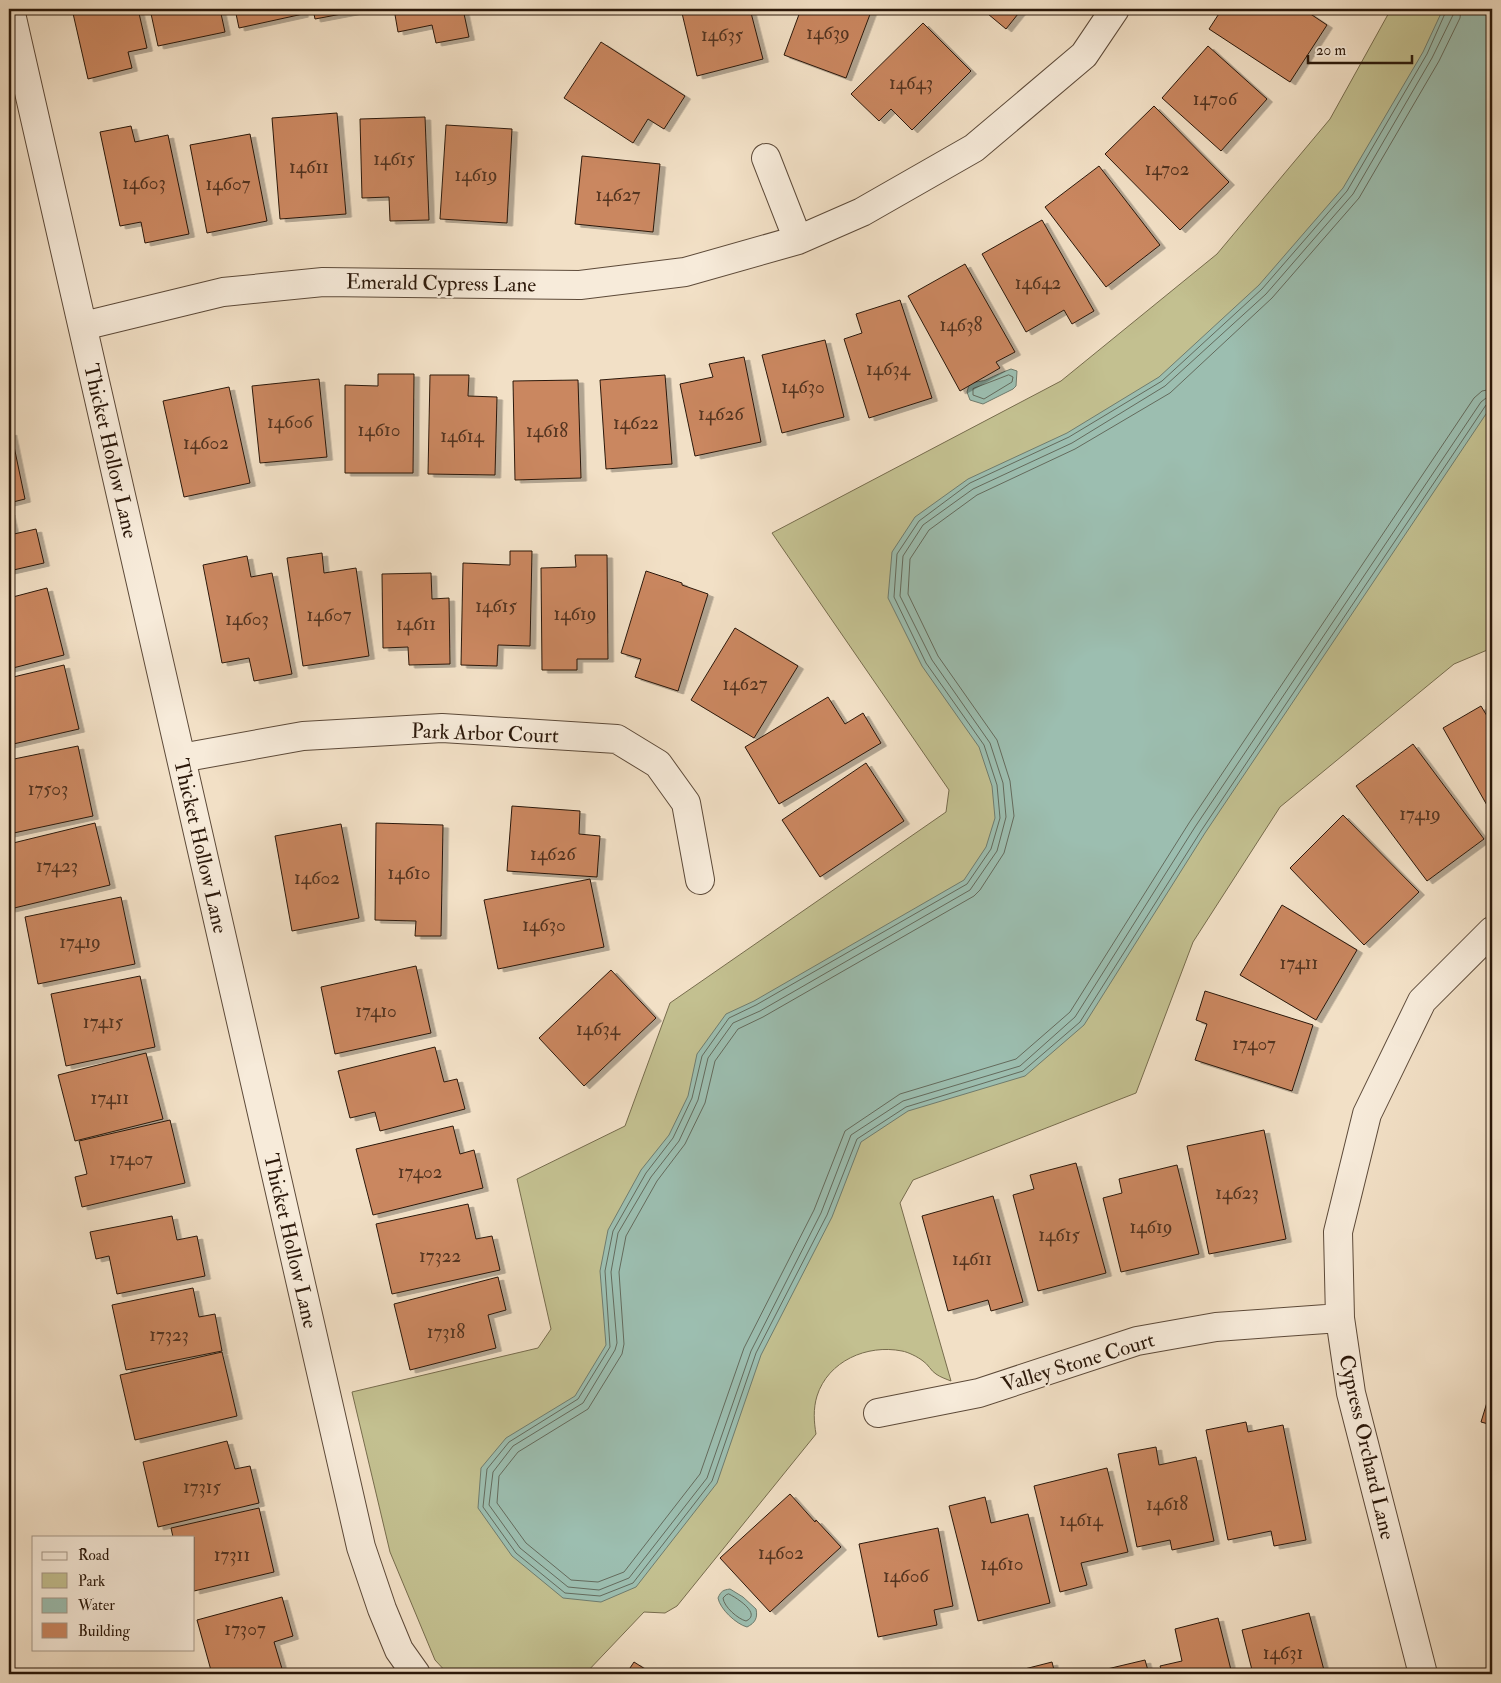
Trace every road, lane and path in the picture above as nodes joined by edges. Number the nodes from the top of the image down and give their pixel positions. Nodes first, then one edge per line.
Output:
1 (10, 9) edge
2 (1115, 9) edge
3 (766, 158) dead end
4 (798, 240) junction
5 (83, 326) junction
6 (181, 758) junction
7 (700, 880) dead end
8 (1492, 931) edge
9 (1340, 1318) junction
10 (878, 1413) dead end
11 (416, 1674) edge
12 (1423, 1674) edge

1 - 5 street, Thicket Hollow Lane
2 - 4 street, Emerald Cypress Lane
3 - 4 street
4 - 5 street, Emerald Cypress Lane
5 - 6 street, Thicket Hollow Lane
6 - 7 street, Park Arbor Court
6 - 11 street, Thicket Hollow Lane
8 - 9 street, Cypress Orchard Lane
9 - 10 street, Valley Stone Court
9 - 12 street, Cypress Orchard Lane

